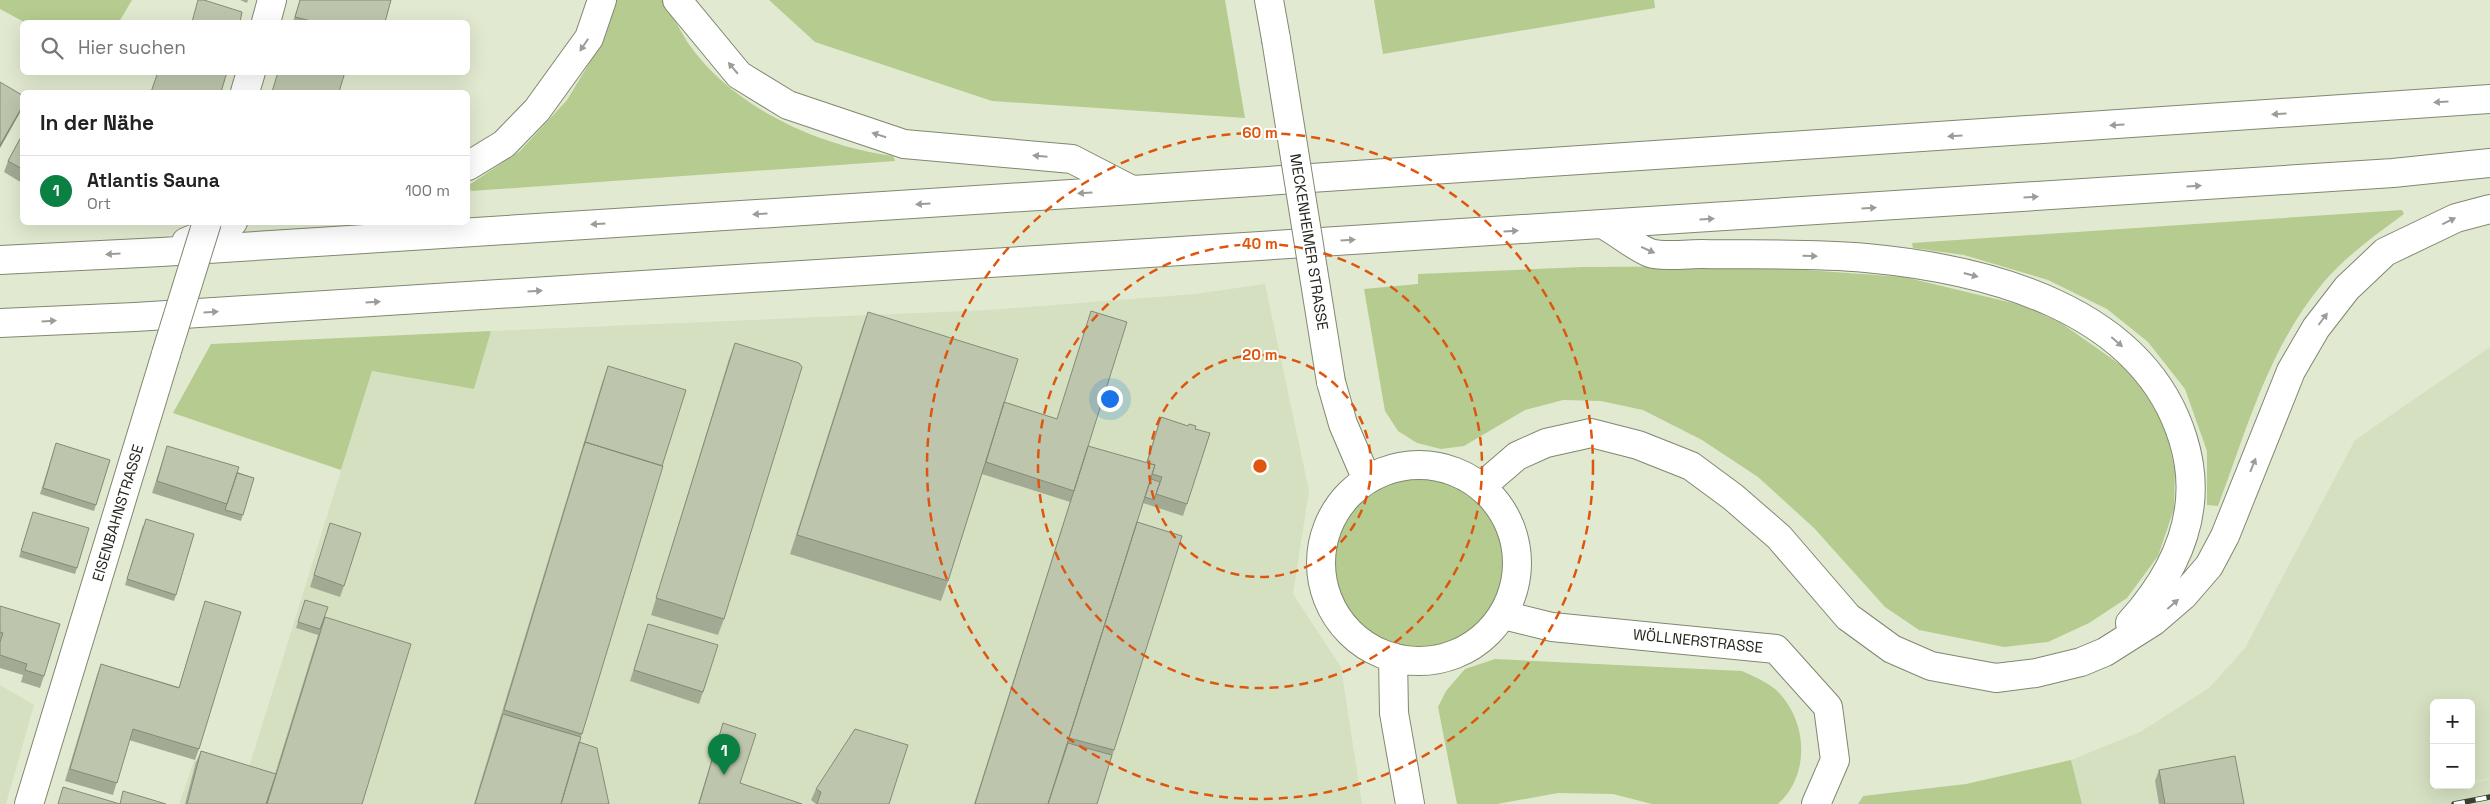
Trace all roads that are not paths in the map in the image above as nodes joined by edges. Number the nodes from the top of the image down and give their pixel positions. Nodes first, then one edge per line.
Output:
1 (272, 0) edge
2 (602, 0) edge
3 (677, 0) edge
4 (1269, 0) edge
5 (267, 20) edge
6 (250, 75) edge
7 (246, 90) edge
8 (2490, 99) edge
9 (2490, 164) edge
10 (470, 165) edge
11 (1133, 190) junction
12 (2490, 209) edge
13 (206, 225) edge
14 (226, 225) edge
15 (1606, 226) junction
16 (161, 252) junction
17 (0, 260) edge
18 (0, 323) edge
19 (1367, 480) junction
20 (1481, 487) junction
21 (1503, 615) junction
22 (2104, 652) junction
23 (1393, 658) junction
24 (29, 804) edge
25 (1410, 804) edge
26 (1816, 804) edge

1 - 5 main road
2 -> 10 main road
11 -> 3 main road
4 - 19 main road, MECKENHEIMER STRASSE, bridge
6 - 7 main road
8 -> 11 main road
15 -> 9 main road
11 -> 16 main road
22 -> 12 main road
13 - 24 main road, EISENBAHNSTRASSE, bridge
14 - 16 main road
18 -> 15 main road
15 -> 22 main road
16 -> 17 main road
19 - 20 main road
19 - 23 main road
20 - 21 main road
20 - 22 main road
21 - 23 main road
21 - 26 main road, WÖLLNERSTRASSE
23 - 25 main road

